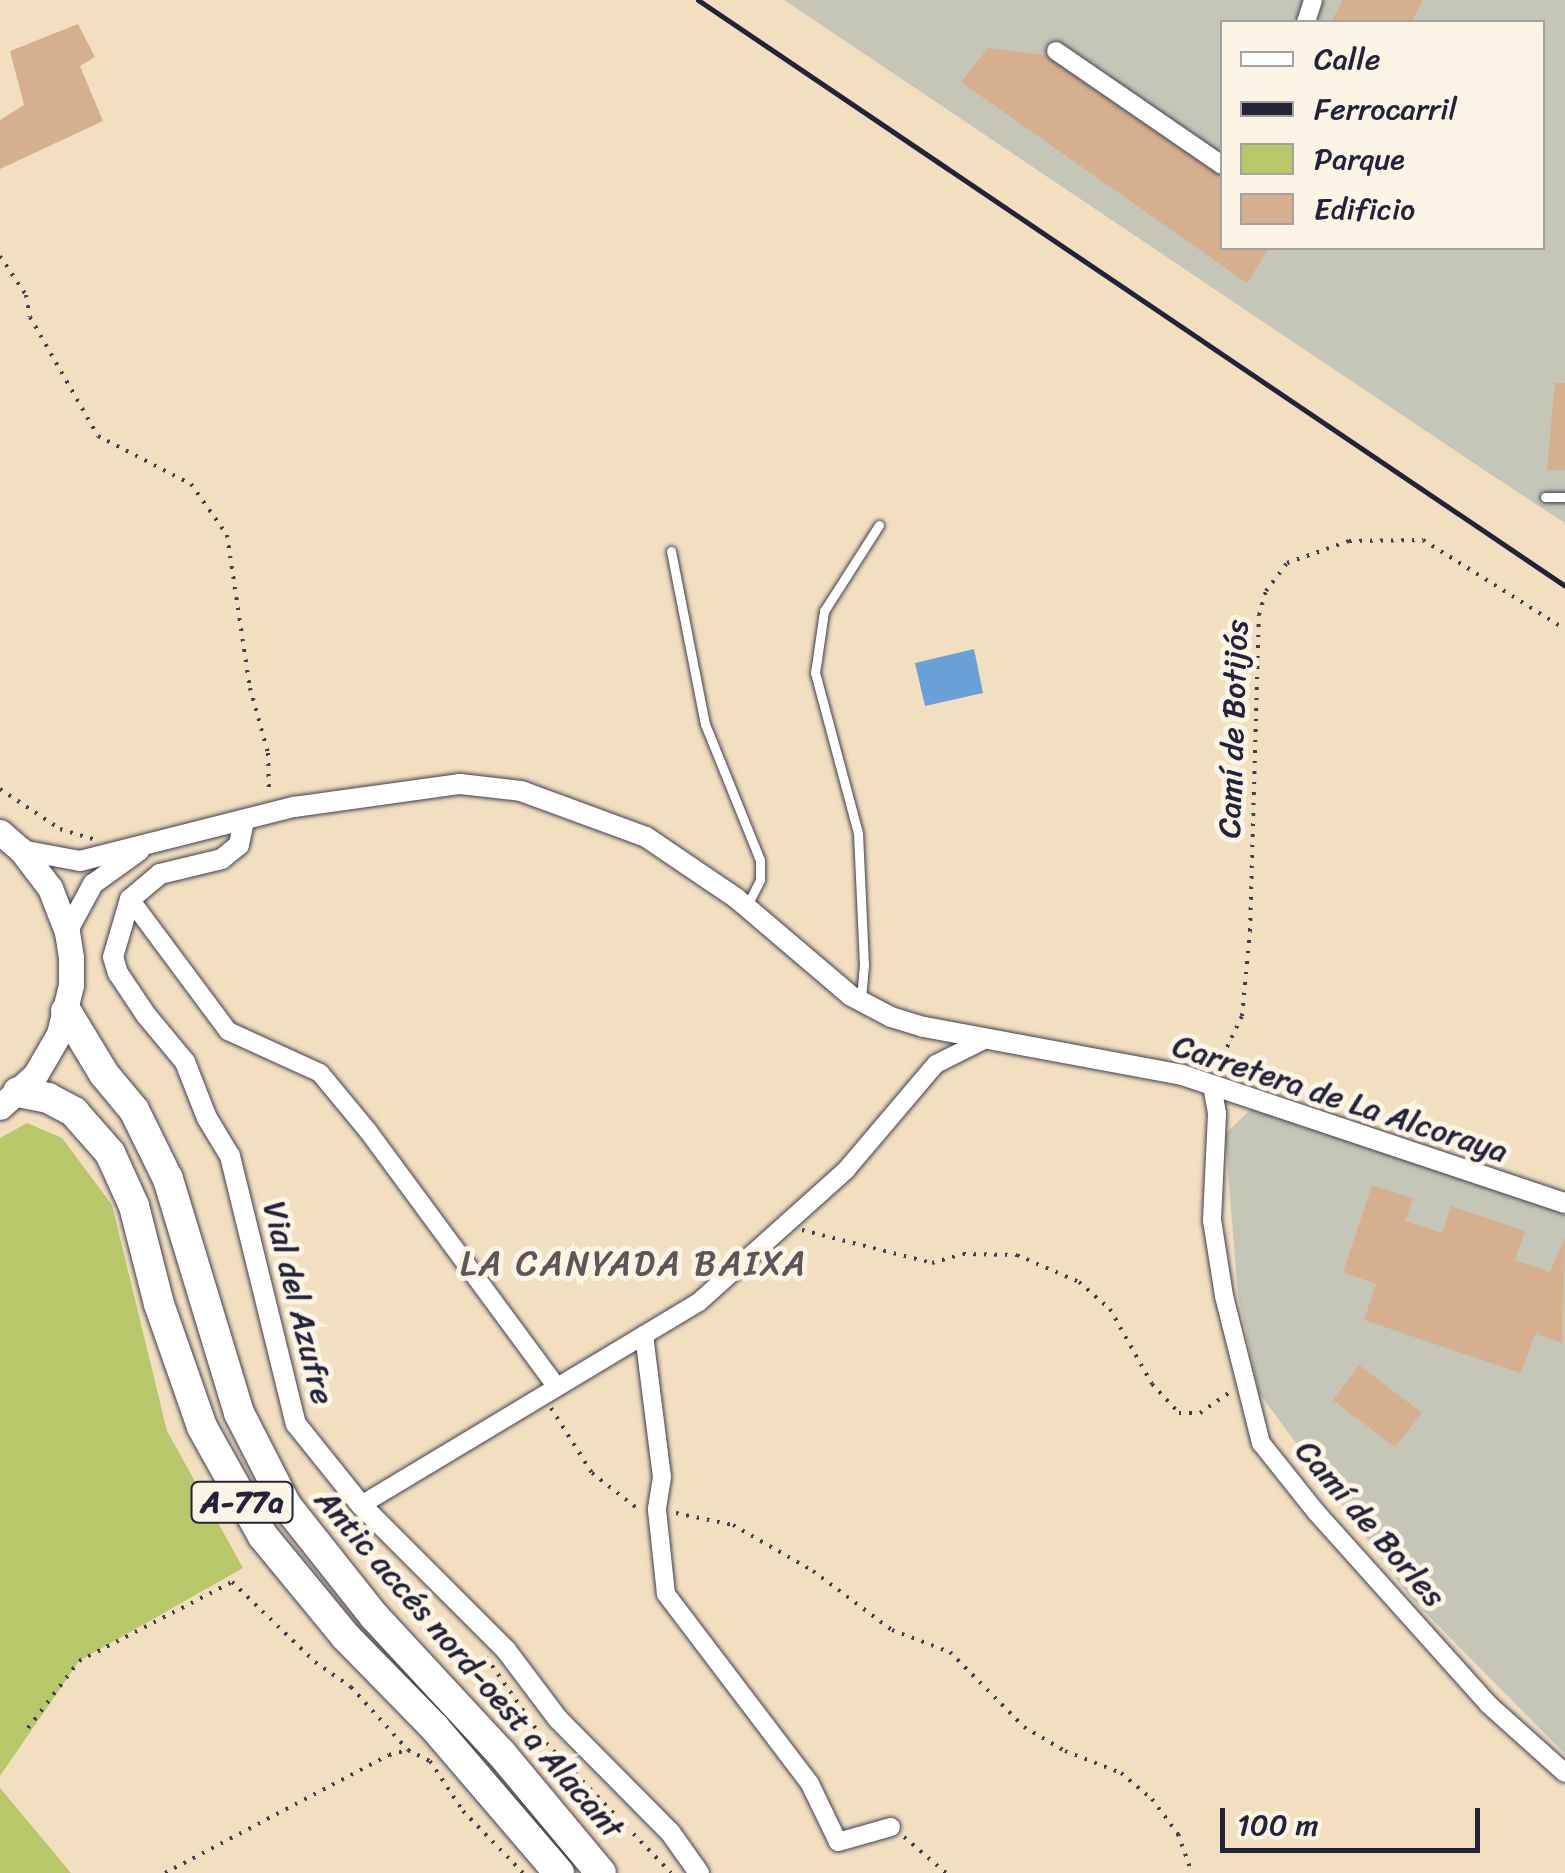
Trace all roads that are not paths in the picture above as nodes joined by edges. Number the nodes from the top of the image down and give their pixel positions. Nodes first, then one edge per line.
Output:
1 (1056, 51) dead end
2 (1220, 164) edge
3 (1544, 496) dead end
4 (1565, 496) edge
5 (879, 525) dead end
6 (671, 551) dead end
7 (244, 821) junction
8 (0, 832) edge
9 (154, 842) junction
10 (21, 850) junction
11 (130, 898) junction
12 (747, 906) junction
13 (67, 932) junction
14 (860, 1002) junction
15 (66, 1011) junction
16 (988, 1038) junction
17 (1212, 1085) junction
18 (9, 1100) edge
19 (1565, 1203) edge
20 (644, 1335) junction
21 (550, 1391) junction
22 (360, 1505) junction
23 (1565, 1773) edge
24 (891, 1827) road end
25 (559, 1873) edge
26 (601, 1873) edge
27 (699, 1873) edge

1 - 2 street
3 - 4 lane
5 - 14 lane
6 - 12 lane
7 - 9 street, Carretera de La Alcoraya
7 - 11 street
7 - 12 street, Carretera de La Alcoraya
8 - 10 main road
9 - 10 street, Carretera de La Alcoraya
9 - 13 street
10 - 13 main road
11 - 21 street
11 - 22 street, Vial del Azufre
12 - 14 street, Carretera de La Alcoraya
13 - 15 main road
14 - 16 street, Carretera de La Alcoraya
15 - 18 main road
15 - 26 highway, Antic accés nord-oest a Alacant / A-77a
16 - 17 street, Carretera de La Alcoraya
16 - 20 street
17 - 19 street, Carretera de La Alcoraya
17 - 23 street, Camí de Borles
18 - 25 highway, Antic accés nord-oest a Alacant / A-77a
20 - 21 street
20 - 24 street
21 - 22 street
22 - 27 street, Vial del Azufre

